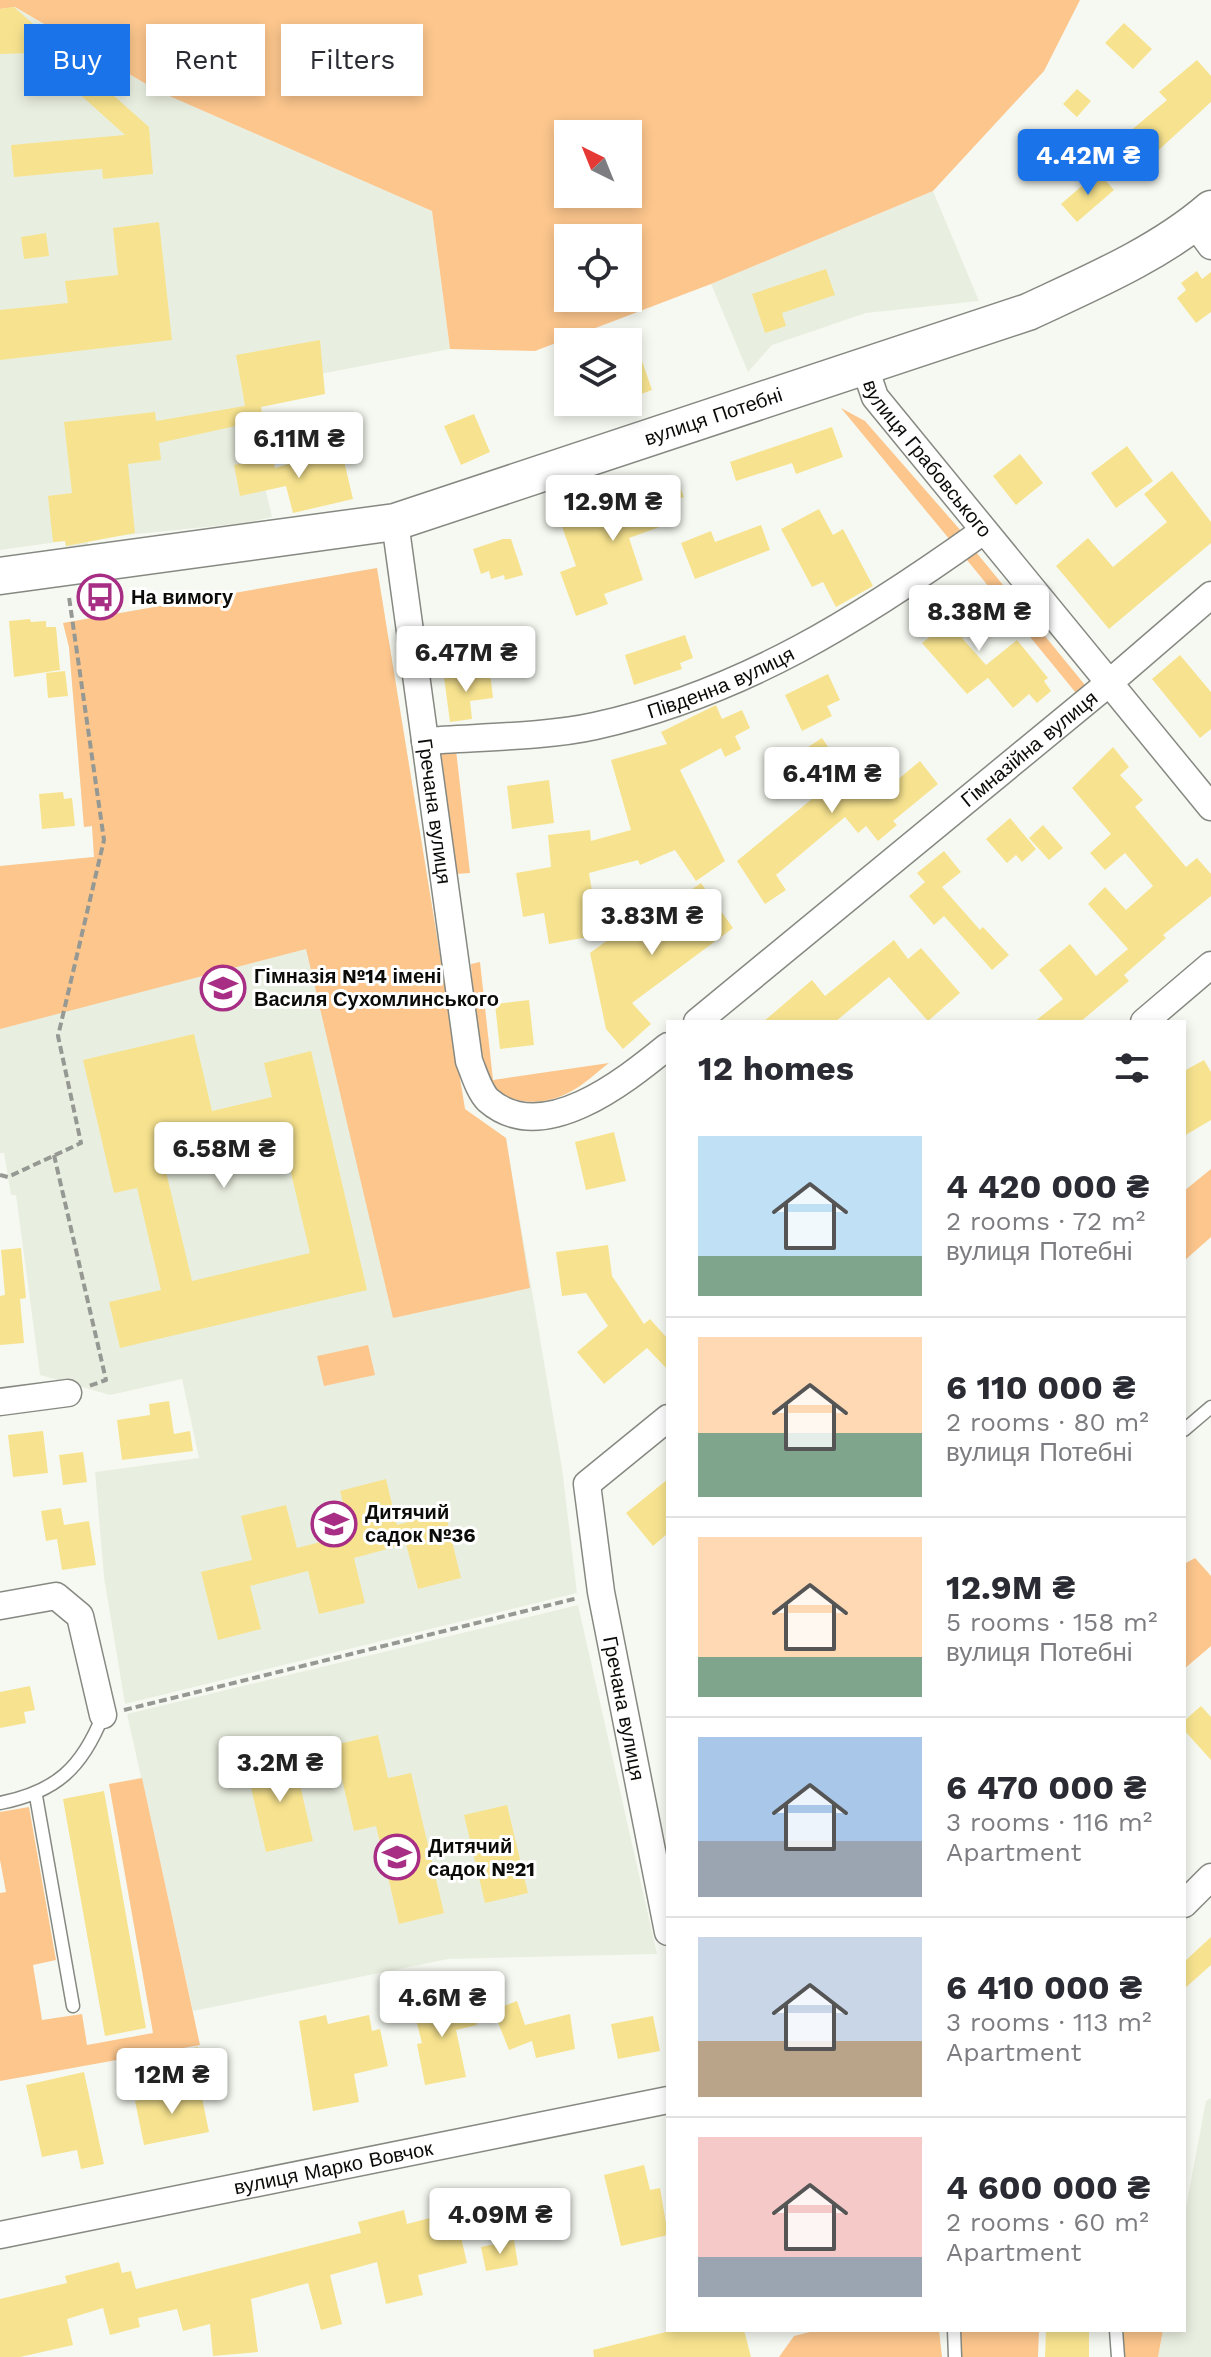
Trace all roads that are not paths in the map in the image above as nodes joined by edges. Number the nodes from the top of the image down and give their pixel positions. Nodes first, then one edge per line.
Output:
1 (1205, 226) edge
2 (864, 365) junction
3 (395, 522) junction
4 (982, 532) junction
5 (0, 576) edge
6 (1211, 595) edge
7 (1109, 683) junction
8 (425, 741) junction
9 (1211, 807) edge
10 (1211, 965) edge
11 (699, 1020) edge
12 (1146, 1020) edge
13 (666, 1048) edge
14 (68, 1393) road end
15 (0, 1402) edge
16 (1211, 1407) edge
17 (666, 1420) edge
18 (1186, 1428) edge
19 (0, 1606) edge
20 (103, 1715) joint
21 (36, 1796) junction
22 (0, 1803) edge
23 (1211, 1877) edge
24 (1186, 1902) edge
25 (666, 1922) edge
26 (73, 2006) dead end
27 (666, 2100) edge
28 (0, 2235) edge
29 (954, 2332) edge
30 (1116, 2332) edge
31 (955, 2357) edge
32 (1118, 2357) edge

1 - 2 street, вулиця Потебні
2 - 3 street, вулиця Потебні
2 - 4 street, вулиця Грабовського
3 - 5 street, вулиця Потебні
3 - 8 street, Гречана вулиця
4 - 7 street, вулиця Грабовського
4 - 8 street, Південна вулиця
6 - 7 street, Гімназійна вулиця
7 - 9 street, вулиця Грабовського
7 - 11 street, Гімназійна вулиця
8 - 13 street, Гречана вулиця
10 - 12 street
14 - 15 street
16 - 18 lane
17 - 25 street, Гречана вулиця
19 - 20 street
20 - 21 lane
21 - 22 lane
21 - 26 lane
23 - 24 street
27 - 28 street, вулиця Марко Вовчок
29 - 31 lane
30 - 32 lane

